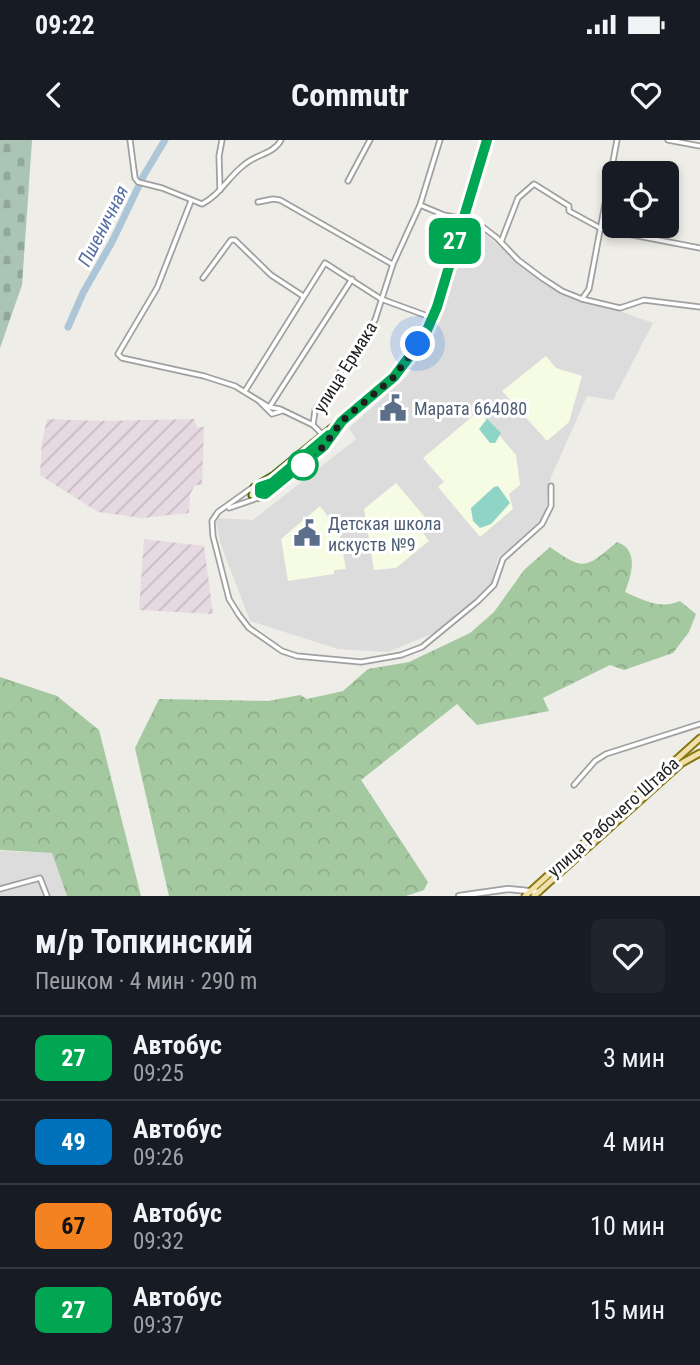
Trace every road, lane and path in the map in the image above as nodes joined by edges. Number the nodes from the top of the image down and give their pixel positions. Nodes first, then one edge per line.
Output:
1 (130, 140) edge
2 (222, 140) edge
3 (281, 140) edge
4 (370, 140) edge
5 (440, 140) edge
6 (487, 140) edge
7 (617, 140) edge
8 (668, 140) edge
9 (700, 146) edge
10 (613, 161) edge
11 (348, 181) dead end
12 (220, 191) junction
13 (191, 201) junction
14 (258, 202) dead end
15 (420, 205) junction
16 (602, 211) edge
17 (463, 218) junction
18 (602, 229) junction
19 (648, 238) edge
20 (501, 242) junction
21 (700, 248) edge
22 (393, 264) junction
23 (204, 278) dead end
24 (352, 279) junction
25 (303, 296) junction
26 (381, 299) junction
27 (582, 299) junction
28 (700, 307) edge
29 (433, 318) junction
30 (245, 391) junction
31 (277, 395) junction
32 (254, 396) junction
33 (270, 407) junction
34 (282, 410) junction
35 (342, 421) junction
36 (313, 425) junction
37 (322, 434) junction
38 (551, 486) dead end
39 (254, 487) junction
40 (259, 498) junction
41 (224, 509) junction
42 (700, 724) edge
43 (700, 738) edge
44 (700, 753) edge
45 (574, 785) dead end
46 (0, 889) edge
47 (508, 889) junction
48 (534, 894) edge
49 (47, 896) edge
50 (459, 896) edge
51 (515, 896) edge
52 (525, 896) edge

1 - 13 street
2 - 12 street
3 - 12 street
4 - 11 street
5 - 15 street, улица Ермака
6 - 17 main road
7 - 10 street
8 - 9 street
12 - 13 street
13 - 30 street
14 - 22 street
15 - 17 street
15 - 22 street, улица Ермака
16 - 18 street
17 - 20 street
17 - 29 main road
18 - 20 street
18 - 27 street
19 - 21 street
20 - 27 street
22 - 26 street, улица Ермака
23 - 25 street
24 - 25 street
24 - 26 street
24 - 31 street
25 - 30 street
26 - 29 street
26 - 36 street, улица Ермака
27 - 28 street
29 - 35 main road
30 - 32 street
31 - 33 street
31 - 34 street
32 - 33 street
32 - 34 street
33 - 34 street
34 - 36 street
35 - 37 main road
35 - 40 main road
36 - 37 street, улица Ермака
37 - 39 main road
38 - 41 street
39 - 40 main road
39 - 41 street
40 - 41 street
42 - 45 street
43 - 48 main road, улица Рабочего Штаба
44 - 48 main road, улица Рабочего Штаба
46 - 49 street
47 - 48 street
47 - 50 street
47 - 51 street
48 - 52 main road, улица Рабочего Штаба

